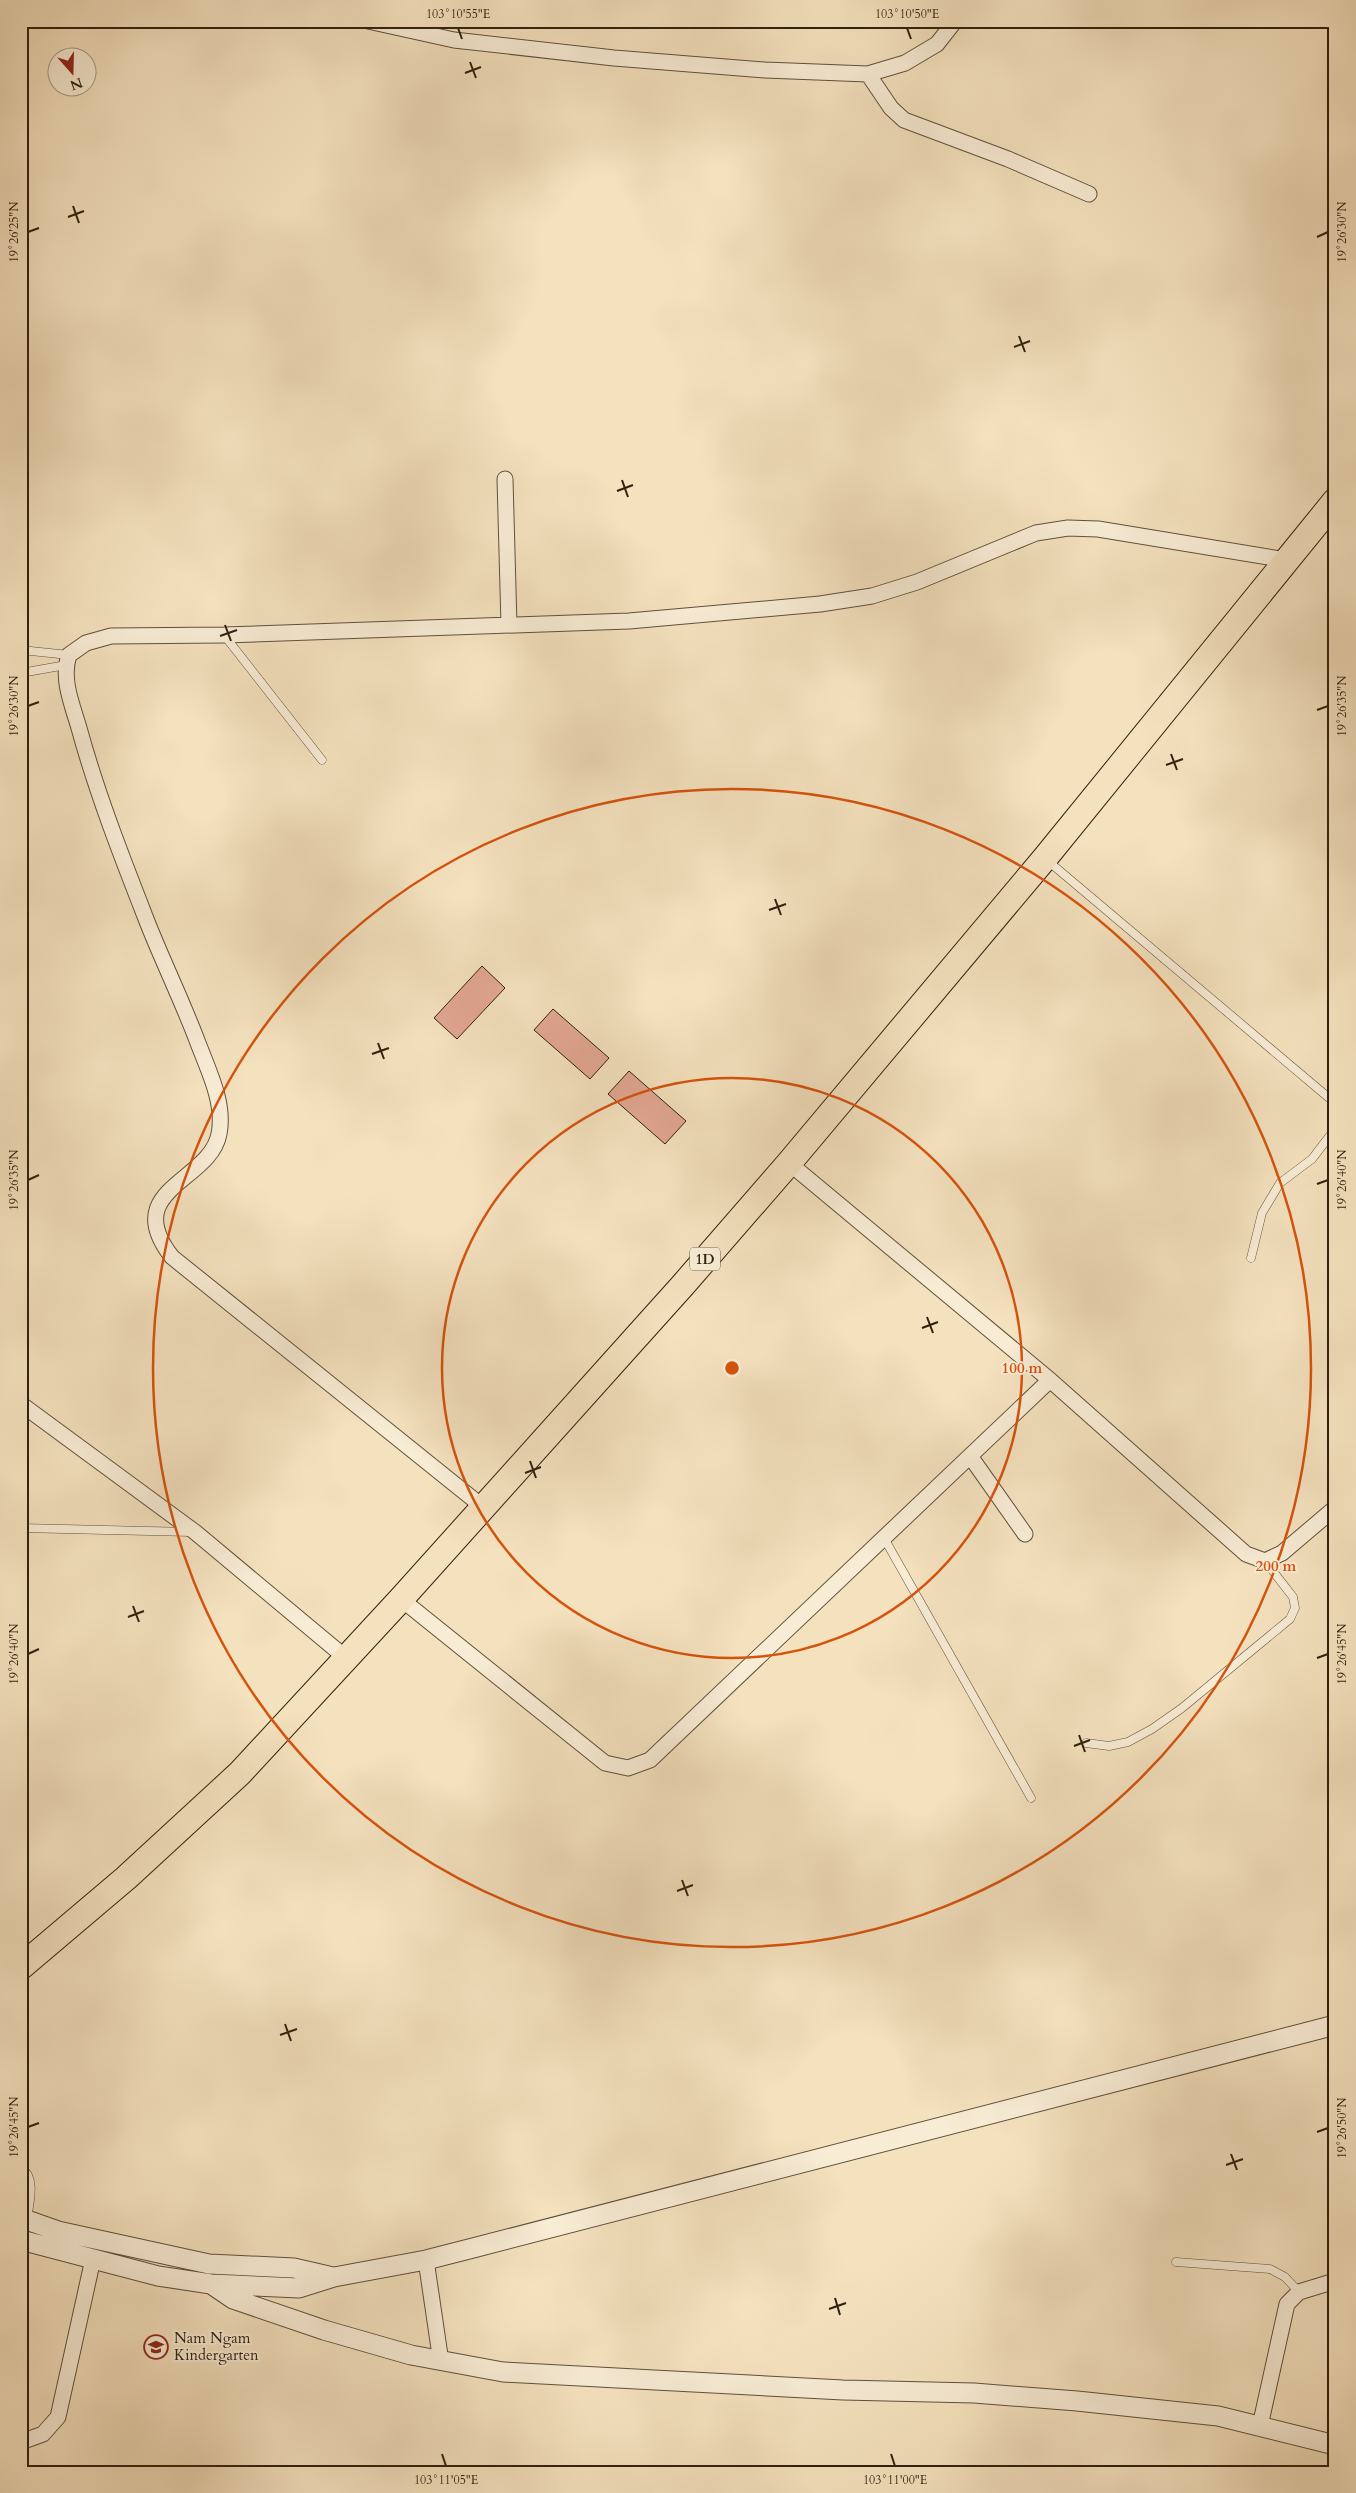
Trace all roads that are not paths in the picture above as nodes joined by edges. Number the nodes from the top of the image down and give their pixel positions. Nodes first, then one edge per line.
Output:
1 (368, 21) edge
2 (955, 21) edge
3 (868, 74) junction
4 (1089, 194) dead end
5 (505, 479) dead end
6 (1335, 501) edge
7 (1286, 560) junction
8 (509, 625) junction
9 (224, 635) junction
10 (21, 650) edge
11 (67, 660) junction
12 (21, 673) edge
13 (322, 760) dead end
14 (1045, 858) junction
15 (1335, 1103) edge
16 (1335, 1129) edge
17 (789, 1163) junction
18 (1251, 1258) dead end
19 (1050, 1380) junction
20 (21, 1404) edge
21 (970, 1456) junction
22 (483, 1507) junction
23 (1335, 1508) edge
24 (21, 1528) edge
25 (195, 1532) junction
26 (1025, 1534) dead end
27 (884, 1538) junction
28 (1265, 1560) junction
29 (401, 1599) junction
30 (346, 1658) junction
31 (1086, 1744) dead end
32 (1031, 1798) dead end
33 (21, 1966) edge
34 (1335, 2024) edge
35 (21, 2168) edge
36 (24, 2219) edge
37 (21, 2240) edge
38 (93, 2259) junction
39 (426, 2260) junction
40 (1176, 2262) dead end
41 (334, 2277) junction
42 (1335, 2281) edge
43 (211, 2284) junction
44 (1299, 2292) junction
45 (441, 2362) junction
46 (1260, 2426) junction
47 (21, 2442) edge
48 (1335, 2445) edge

1 - 3 street
2 - 3 street
3 - 4 street
5 - 8 street
6 - 7 highway, 1D
7 - 8 street
7 - 14 highway, 1D
8 - 9 street
9 - 11 street
9 - 13 lane
10 - 11 lane
11 - 12 lane
11 - 22 street
14 - 15 lane
14 - 17 highway, 1D
16 - 18 lane
17 - 19 street
17 - 22 highway, 1D
19 - 21 street
19 - 28 street
20 - 25 street
21 - 26 street
21 - 27 street
22 - 29 highway, 1D
23 - 28 street
24 - 25 lane
25 - 30 street
27 - 29 street
27 - 32 lane
28 - 31 lane
29 - 30 highway, 1D
30 - 33 highway, 1D
34 - 39 street
35 - 36 lane
36 - 41 street
37 - 38 street
38 - 43 street
38 - 47 street
39 - 41 street
39 - 45 street
40 - 44 lane
41 - 43 street
42 - 44 street
43 - 45 street
44 - 46 street
45 - 46 street
46 - 48 street

